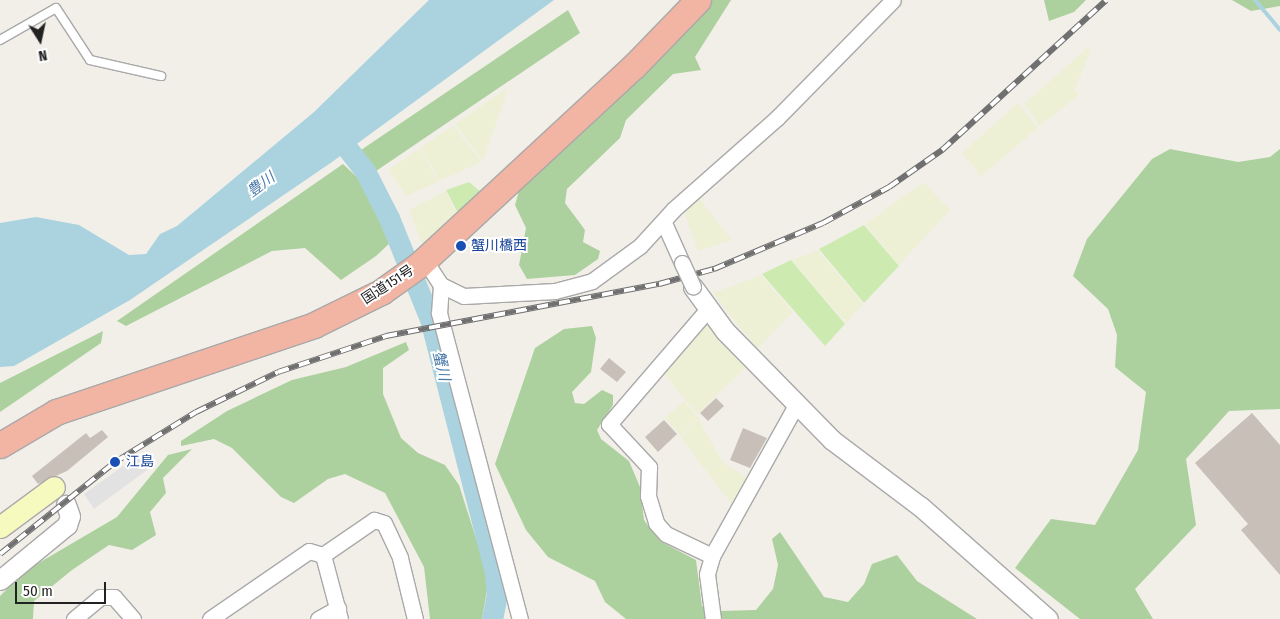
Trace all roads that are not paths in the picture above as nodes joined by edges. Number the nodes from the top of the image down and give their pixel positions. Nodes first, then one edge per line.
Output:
1 (698, 0) edge
2 (893, 0) edge
3 (0, 40) edge
4 (162, 76) dead end
5 (664, 223) junction
6 (414, 268) junction
7 (442, 285) junction
8 (693, 287) joint
9 (708, 309) junction
10 (796, 405) junction
11 (0, 445) edge
12 (54, 487) joint
13 (66, 505) joint
14 (0, 527) edge
15 (323, 555) junction
16 (712, 556) junction
17 (0, 580) edge
18 (339, 613) edge
19 (74, 619) edge
20 (133, 619) edge
21 (210, 619) edge
22 (318, 619) edge
23 (414, 619) edge
24 (520, 619) edge
25 (713, 619) edge
26 (1048, 619) edge

1 - 6 highway, 国道151号
2 - 5 street
3 - 4 lane
5 - 7 street
5 - 8 street, bridge
6 - 7 street
6 - 11 highway, 国道151号
7 - 24 street
8 - 9 street
9 - 10 street
9 - 16 street
10 - 16 street
10 - 26 street
12 - 13 street
12 - 14 main road
13 - 17 street
15 - 18 street
15 - 21 street
15 - 23 street
16 - 25 street
18 - 22 street
19 - 20 street

